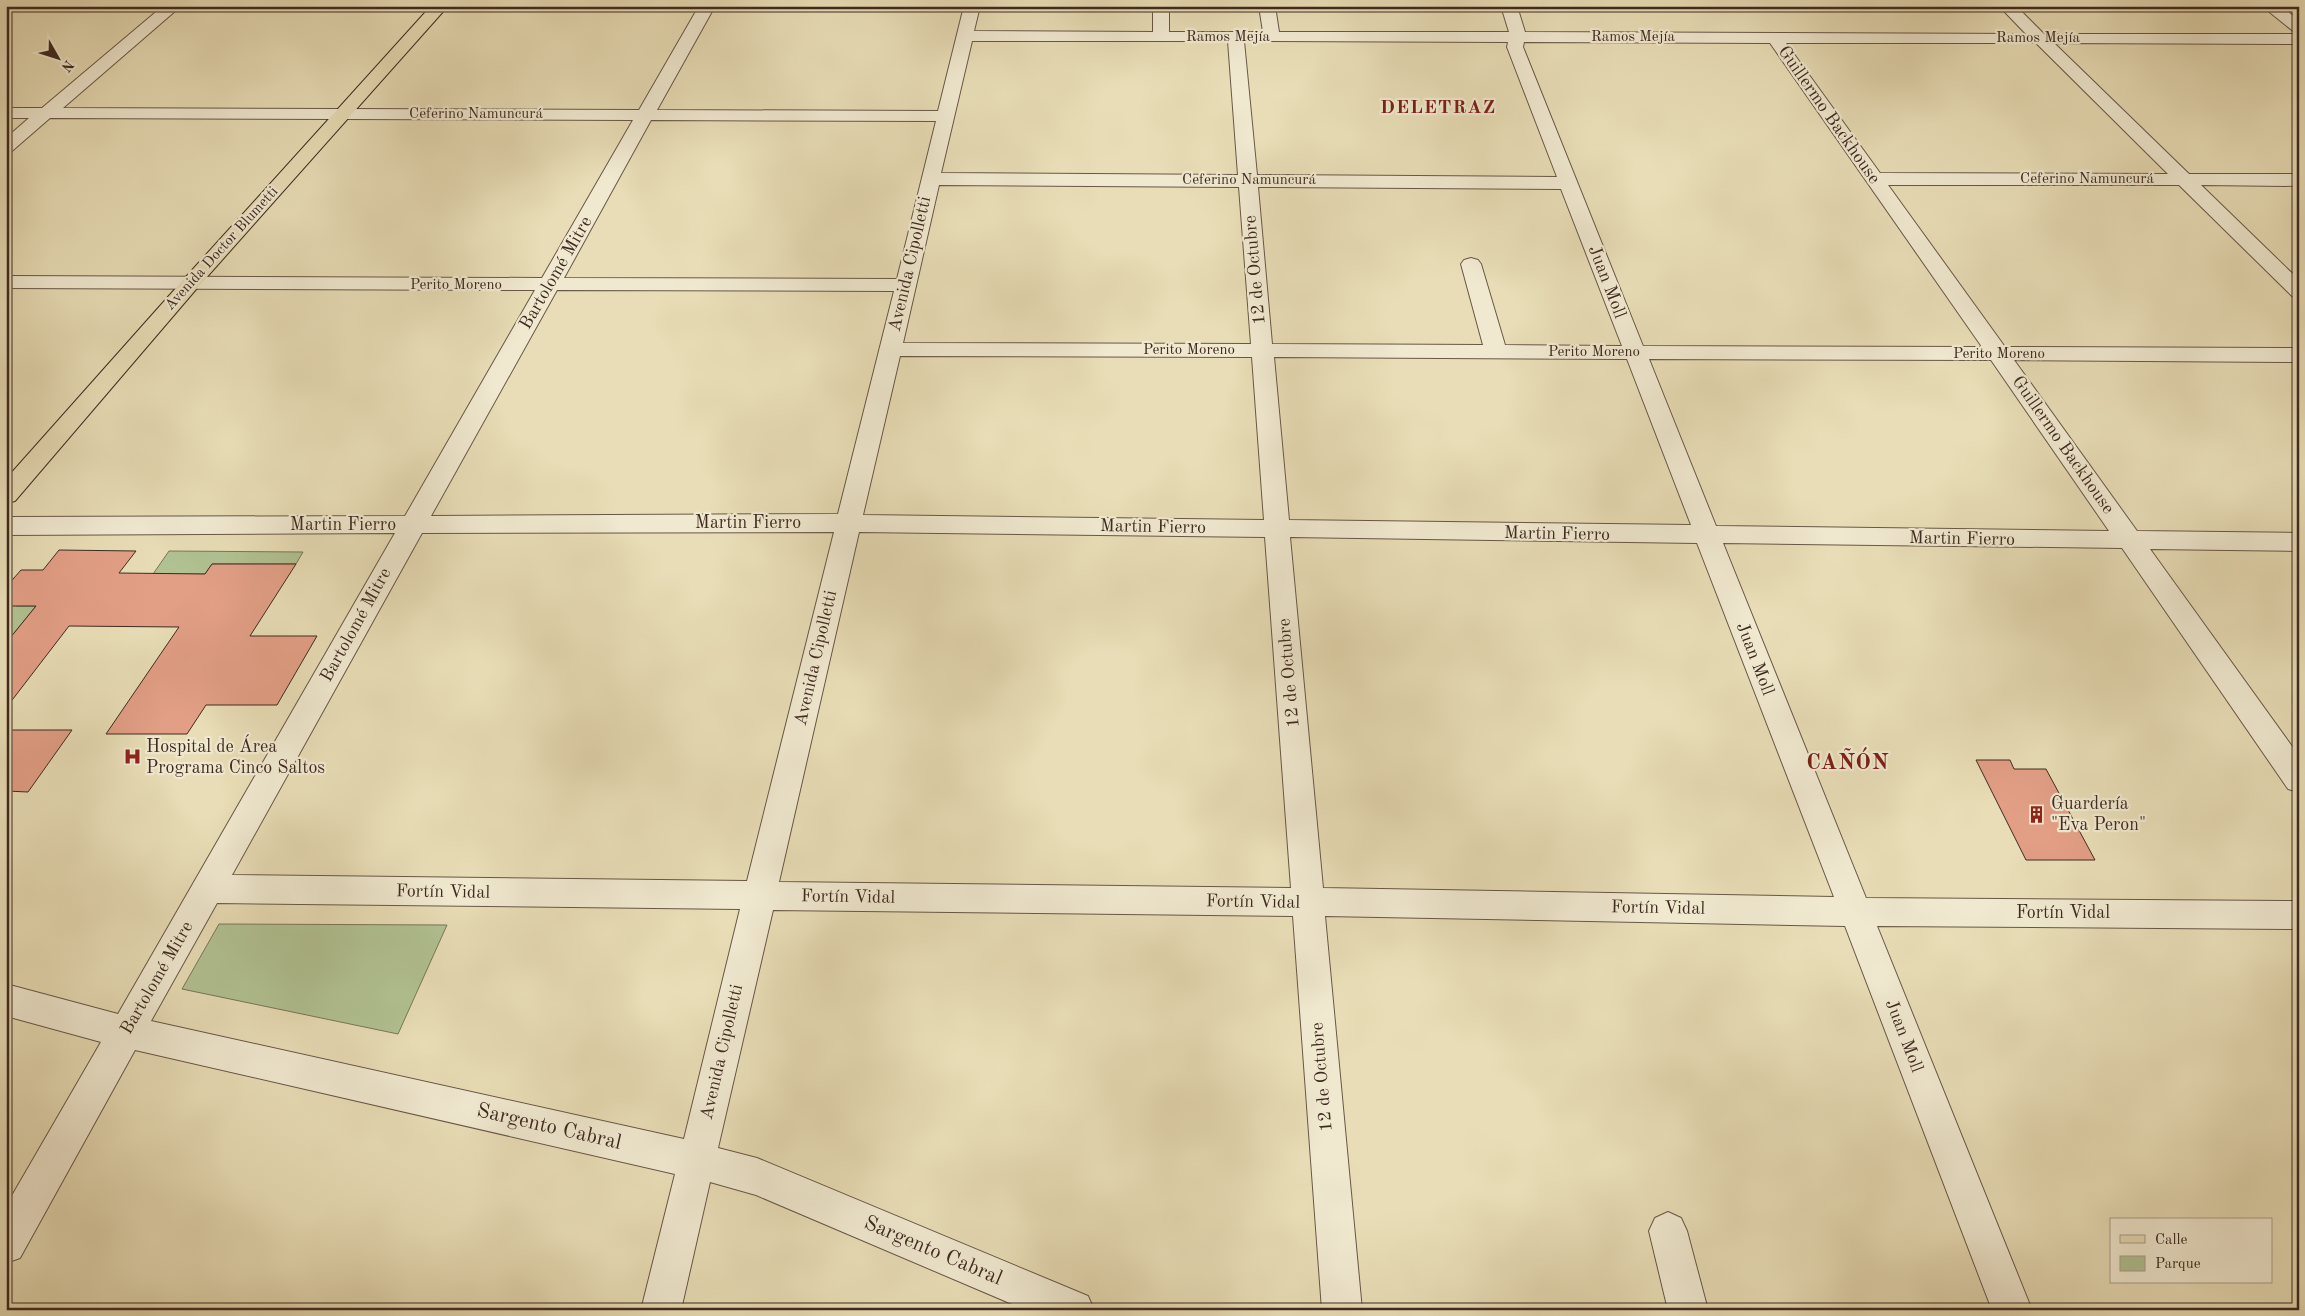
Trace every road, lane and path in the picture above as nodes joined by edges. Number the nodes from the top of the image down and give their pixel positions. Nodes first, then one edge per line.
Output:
1 (173, 6) edge
2 (440, 6) edge
3 (706, 6) edge
4 (972, 6) edge
5 (1161, 6) edge
6 (1267, 6) edge
7 (1509, 6) edge
8 (2007, 6) edge
9 (2270, 6) edge
10 (2299, 28) edge
11 (966, 36) junction
12 (1161, 36) junction
13 (1515, 36) junction
14 (1236, 37) junction
15 (1272, 37) junction
16 (1775, 38) junction
17 (2040, 38) junction
18 (2299, 39) edge
19 (6, 113) edge
20 (46, 113) junction
21 (342, 114) junction
22 (645, 114) junction
23 (946, 116) junction
24 (6, 147) edge
25 (2183, 178) junction
26 (930, 179) junction
27 (1248, 180) junction
28 (1875, 180) junction
29 (2299, 180) edge
30 (1568, 183) junction
31 (1471, 264) dead end
32 (6, 282) edge
33 (191, 283) junction
34 (549, 285) junction
35 (905, 285) junction
36 (2299, 292) edge
37 (890, 349) junction
38 (1262, 351) junction
39 (1496, 352) junction
40 (1635, 352) junction
41 (1998, 354) junction
42 (2299, 355) edge
43 (6, 495) edge
44 (848, 523) junction
45 (413, 525) junction
46 (6, 526) edge
47 (1277, 529) junction
48 (1707, 536) junction
49 (2131, 542) junction
50 (2299, 542) edge
51 (2299, 780) edge
52 (207, 889) junction
53 (760, 896) junction
54 (1308, 902) junction
55 (1855, 912) junction
56 (2299, 915) edge
57 (6, 1000) edge
58 (126, 1032) junction
59 (696, 1160) junction
60 (1668, 1232) dead end
61 (6, 1244) edge
62 (661, 1310) edge
63 (1074, 1310) edge
64 (1342, 1310) edge
65 (1688, 1310) edge
66 (2012, 1310) edge

1 - 20 street
2 - 21 main road, Avenida Doctor Blumetti
3 - 22 street, Bartolomé Mitre
4 - 11 street, Avenida Cipolletti
5 - 12 street
6 - 15 street
7 - 13 street, Juan Moll
8 - 17 street
9 - 10 street
11 - 12 street, Ramos Mejía
11 - 23 street, Avenida Cipolletti
12 - 14 street, Ramos Mejía
13 - 15 street, Ramos Mejía
13 - 16 street, Ramos Mejía
13 - 30 street, Juan Moll
14 - 15 street, Ramos Mejía
14 - 27 street, 12 de Octubre
16 - 17 street, Ramos Mejía
16 - 28 street, Guillermo Backhouse
17 - 18 street, Ramos Mejía
17 - 25 street
19 - 20 street, Ceferino Namuncurá
20 - 21 street, Ceferino Namuncurá
20 - 24 street
21 - 22 street, Ceferino Namuncurá
21 - 33 main road, Avenida Doctor Blumetti
22 - 23 street, Ceferino Namuncurá
22 - 34 street, Bartolomé Mitre
23 - 26 street, Avenida Cipolletti
25 - 28 street, Ceferino Namuncurá
25 - 29 street, Ceferino Namuncurá
25 - 36 street
26 - 27 street, Ceferino Namuncurá
26 - 35 street, Avenida Cipolletti
27 - 30 street, Ceferino Namuncurá
27 - 38 street, 12 de Octubre
28 - 41 street, Guillermo Backhouse
30 - 40 street, Juan Moll
31 - 39 street
32 - 33 street, Perito Moreno
33 - 34 street, Perito Moreno
33 - 43 main road, Avenida Doctor Blumetti
34 - 35 street, Perito Moreno
34 - 45 street, Bartolomé Mitre
35 - 37 street, Avenida Cipolletti
37 - 38 street, Perito Moreno
37 - 44 street, Avenida Cipolletti
38 - 39 street, Perito Moreno
38 - 47 street, 12 de Octubre
39 - 40 street, Perito Moreno
40 - 41 street, Perito Moreno
40 - 48 street, Juan Moll
41 - 42 street, Perito Moreno
41 - 49 street, Guillermo Backhouse
44 - 45 street, Martin Fierro
44 - 47 street, Martin Fierro
44 - 53 street, Avenida Cipolletti
45 - 46 street, Martin Fierro
45 - 52 street, Bartolomé Mitre
47 - 48 street, Martin Fierro
47 - 54 street, 12 de Octubre
48 - 49 street, Martin Fierro
48 - 55 street, Juan Moll
49 - 50 street, Martin Fierro
49 - 51 street, Guillermo Backhouse
52 - 53 street, Fortín Vidal
52 - 58 street, Bartolomé Mitre
53 - 54 street, Fortín Vidal
53 - 59 street, Avenida Cipolletti
54 - 55 street, Fortín Vidal
54 - 64 street, 12 de Octubre
55 - 56 street, Fortín Vidal
55 - 66 street, Juan Moll
57 - 58 street, Sargento Cabral
58 - 59 street, Sargento Cabral
58 - 61 street, Bartolomé Mitre
59 - 62 street, Avenida Cipolletti
59 - 63 street, Sargento Cabral
60 - 65 street

